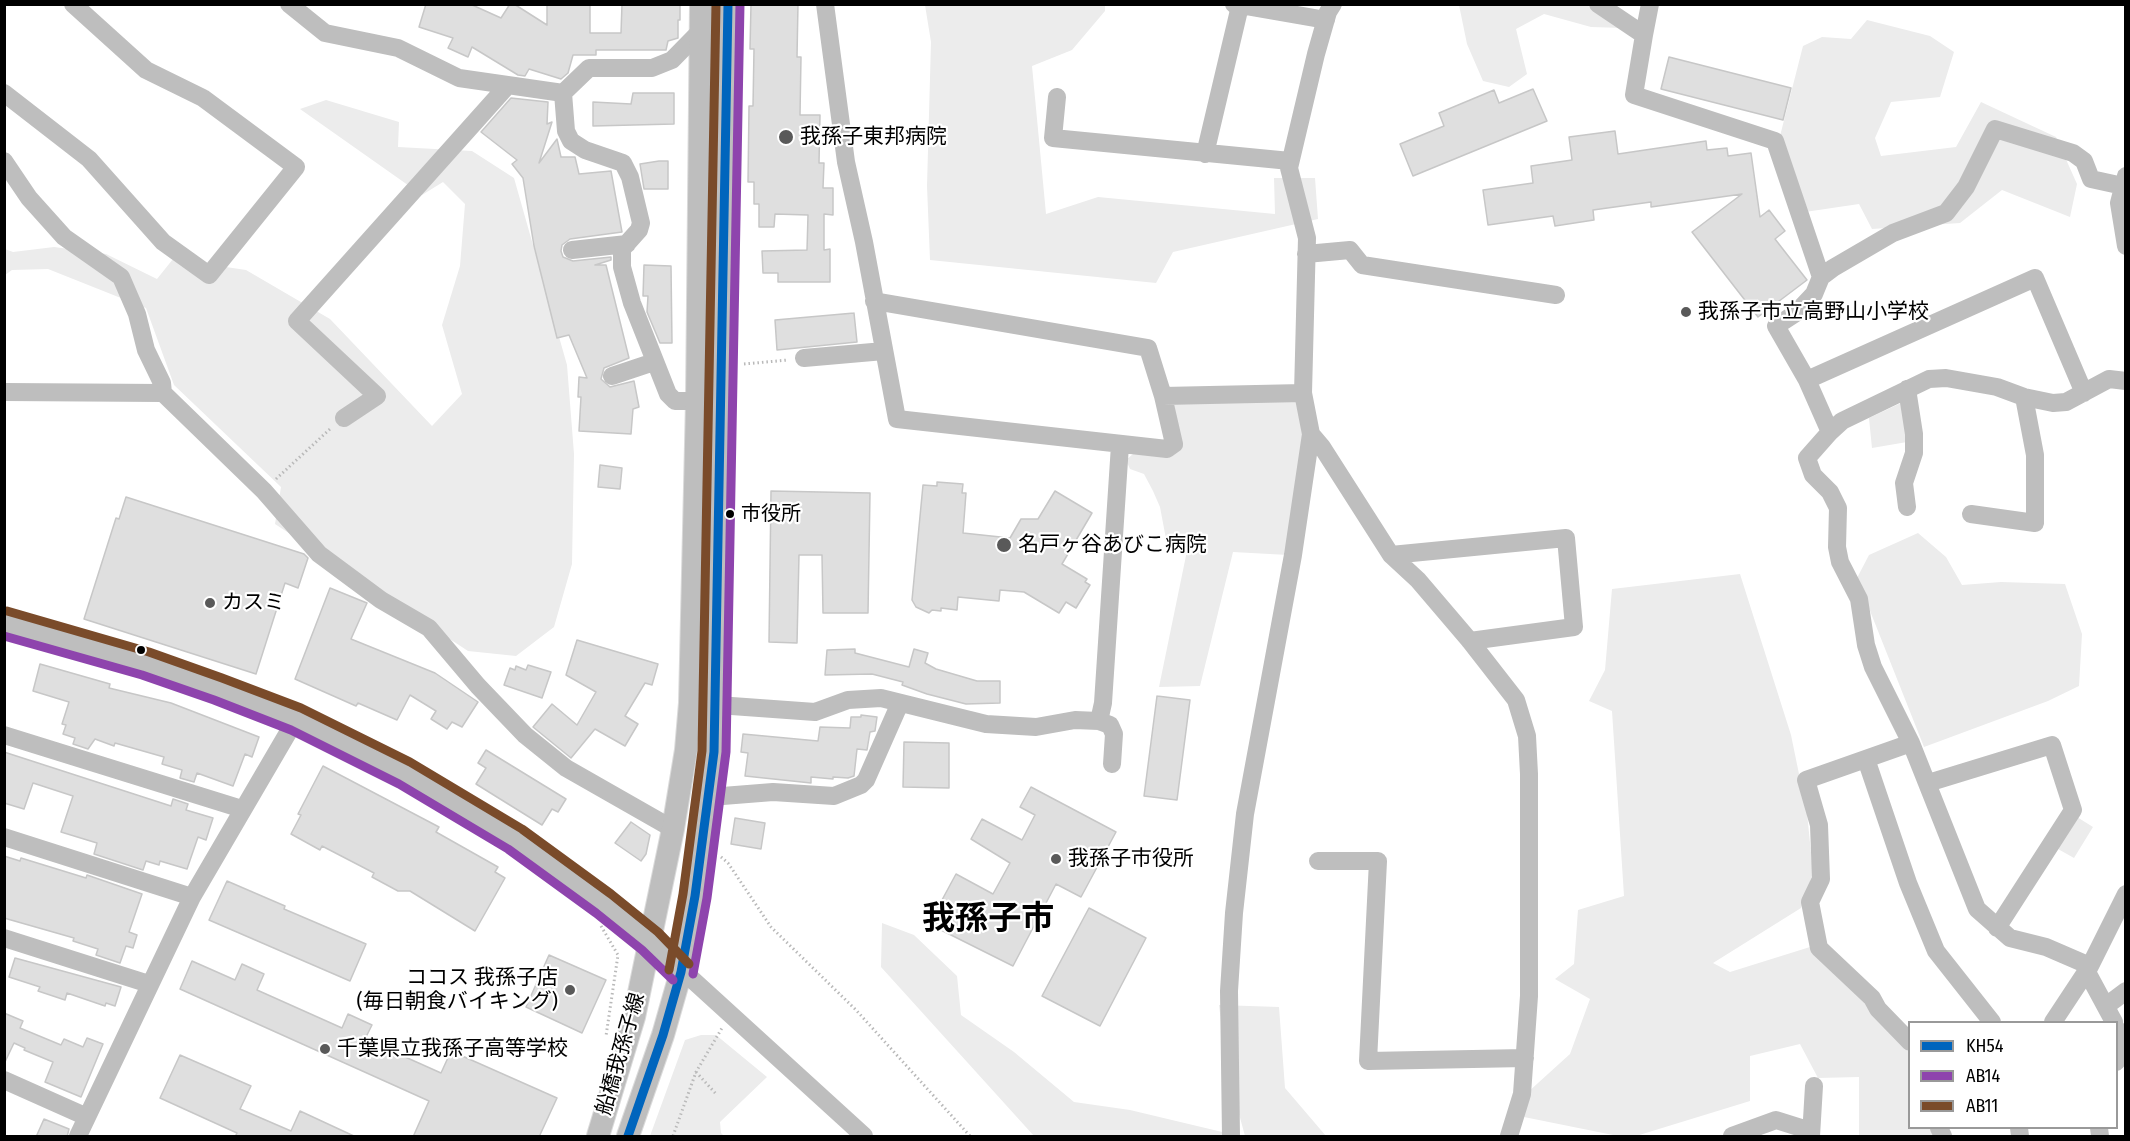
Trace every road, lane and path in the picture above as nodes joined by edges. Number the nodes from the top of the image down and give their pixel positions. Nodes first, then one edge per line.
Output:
1 (73, 4) edge
2 (289, 4) edge
3 (701, 4) edge
4 (728, 4) edge
5 (825, 4) edge
6 (1598, 4) edge
7 (1650, 4) edge
8 (1243, 5) edge
9 (1329, 12) edge
10 (701, 30) junction
11 (1644, 35) junction
12 (508, 85) junction
13 (4, 93) edge
14 (562, 93) junction
15 (1057, 97) dead end
16 (1204, 154) junction
17 (4, 161) edge
18 (1290, 161) junction
19 (2123, 192) edge
20 (627, 244) junction
21 (2126, 246) edge
22 (572, 250) dead end
23 (1306, 254) junction
24 (1821, 277) junction
25 (1556, 295) dead end
26 (874, 301) junction
27 (884, 351) junction
28 (804, 358) joint
29 (654, 362) junction
30 (742, 364) dead end
31 (612, 376) dead end
32 (1807, 380) junction
33 (2126, 381) edge
34 (1907, 389) junction
35 (4, 392) edge
36 (163, 393) junction
37 (1303, 393) junction
38 (2084, 393) junction
39 (1163, 396) junction
40 (2024, 397) junction
41 (697, 401) junction
42 (723, 401) junction
43 (344, 418) joint
44 (1830, 432) junction
45 (1311, 434) junction
46 (1120, 445) junction
47 (264, 491) junction
48 (1907, 507) dead end
49 (1971, 514) dead end
50 (1391, 555) junction
51 (4, 623) edge
52 (1470, 641) junction
53 (690, 703) junction
54 (900, 703) junction
55 (716, 704) junction
56 (296, 719) junction
57 (1099, 721) junction
58 (4, 735) edge
59 (1911, 743) junction
60 (1866, 759) junction
61 (1112, 764) dead end
62 (1928, 783) junction
63 (710, 797) junction
64 (242, 809) junction
65 (673, 829) junction
66 (4, 837) edge
67 (703, 844) junction
68 (1318, 861) dead end
69 (2126, 894) edge
70 (192, 897) junction
71 (601, 926) dead end
72 (1997, 928) junction
73 (4, 938) edge
74 (650, 941) junction
75 (2089, 969) junction
76 (681, 972) junction
77 (149, 984) junction
78 (2126, 991) edge
79 (730, 1013) junction
80 (2110, 1014) edge
81 (1990, 1021) edge
82 (2054, 1021) edge
83 (2118, 1032) edge
84 (1908, 1040) edge
85 (604, 1044) dead end
86 (2126, 1048) edge
87 (1525, 1058) junction
88 (696, 1072) junction
89 (4, 1080) edge
90 (1814, 1086) dead end
91 (717, 1095) dead end
92 (87, 1117) junction
93 (1811, 1134) edge
94 (78, 1137) edge
95 (597, 1137) edge
96 (628, 1137) edge
97 (673, 1137) edge
98 (864, 1137) edge
99 (970, 1137) edge
100 (1231, 1137) edge
101 (1509, 1137) edge
102 (1732, 1137) edge

1 - 13 street
2 - 12 street
3 - 10 main road, 船橋我孫子線
4 - 10 street
4 - 42 main road, 船橋我孫子線
5 - 26 street
6 - 11 street
7 - 11 street
8 - 9 street
8 - 16 street
9 - 18 street
10 - 14 street
10 - 41 main road, 船橋我孫子線
11 - 24 street
12 - 14 street
12 - 43 street
14 - 20 street
15 - 16 street
16 - 18 street
17 - 36 street
18 - 23 street
19 - 21 street
19 - 24 street
20 - 22 street
20 - 29 street
23 - 25 street
23 - 37 street
24 - 32 street
26 - 27 street
26 - 39 street
27 - 28 street
27 - 46 street
28 - 30 path
29 - 31 street
29 - 41 street
32 - 38 street
32 - 44 street
33 - 38 street
34 - 40 street
34 - 44 street
34 - 48 street
35 - 36 street
36 - 47 street
37 - 39 street
37 - 45 street
38 - 40 street
39 - 46 street
40 - 49 street
41 - 42 street
41 - 53 main road, 船橋我孫子線
42 - 55 main road, 船橋我孫子線
43 - 47 path
44 - 59 street
45 - 50 street
45 - 100 street
46 - 57 street
47 - 65 street
50 - 52 street
50 - 52 street
51 - 56 street
52 - 87 street
53 - 55 street
53 - 65 main road, 船橋我孫子線
54 - 55 street
54 - 57 street
54 - 63 street
55 - 63 main road, 船橋我孫子線
56 - 64 street
56 - 74 street
57 - 61 street
58 - 64 street
59 - 60 street
59 - 62 street
60 - 81 street
60 - 84 street
62 - 72 street
62 - 72 street
63 - 67 main road, 船橋我孫子線
64 - 70 street
65 - 74 main road, 船橋我孫子線
66 - 70 street
67 - 76 main road, 船橋我孫子線
67 - 99 path
68 - 87 street
69 - 75 street
70 - 77 street
71 - 85 path
72 - 75 street
73 - 77 street
74 - 76 street
74 - 95 main road, 船橋我孫子線
75 - 80 street
75 - 82 street
76 - 79 street
76 - 96 main road, 船橋我孫子線
77 - 92 street
78 - 80 street
79 - 88 path
79 - 98 street
83 - 86 street
87 - 101 street
88 - 91 path
88 - 97 path
89 - 92 street
90 - 93 street
92 - 94 street
93 - 102 street

